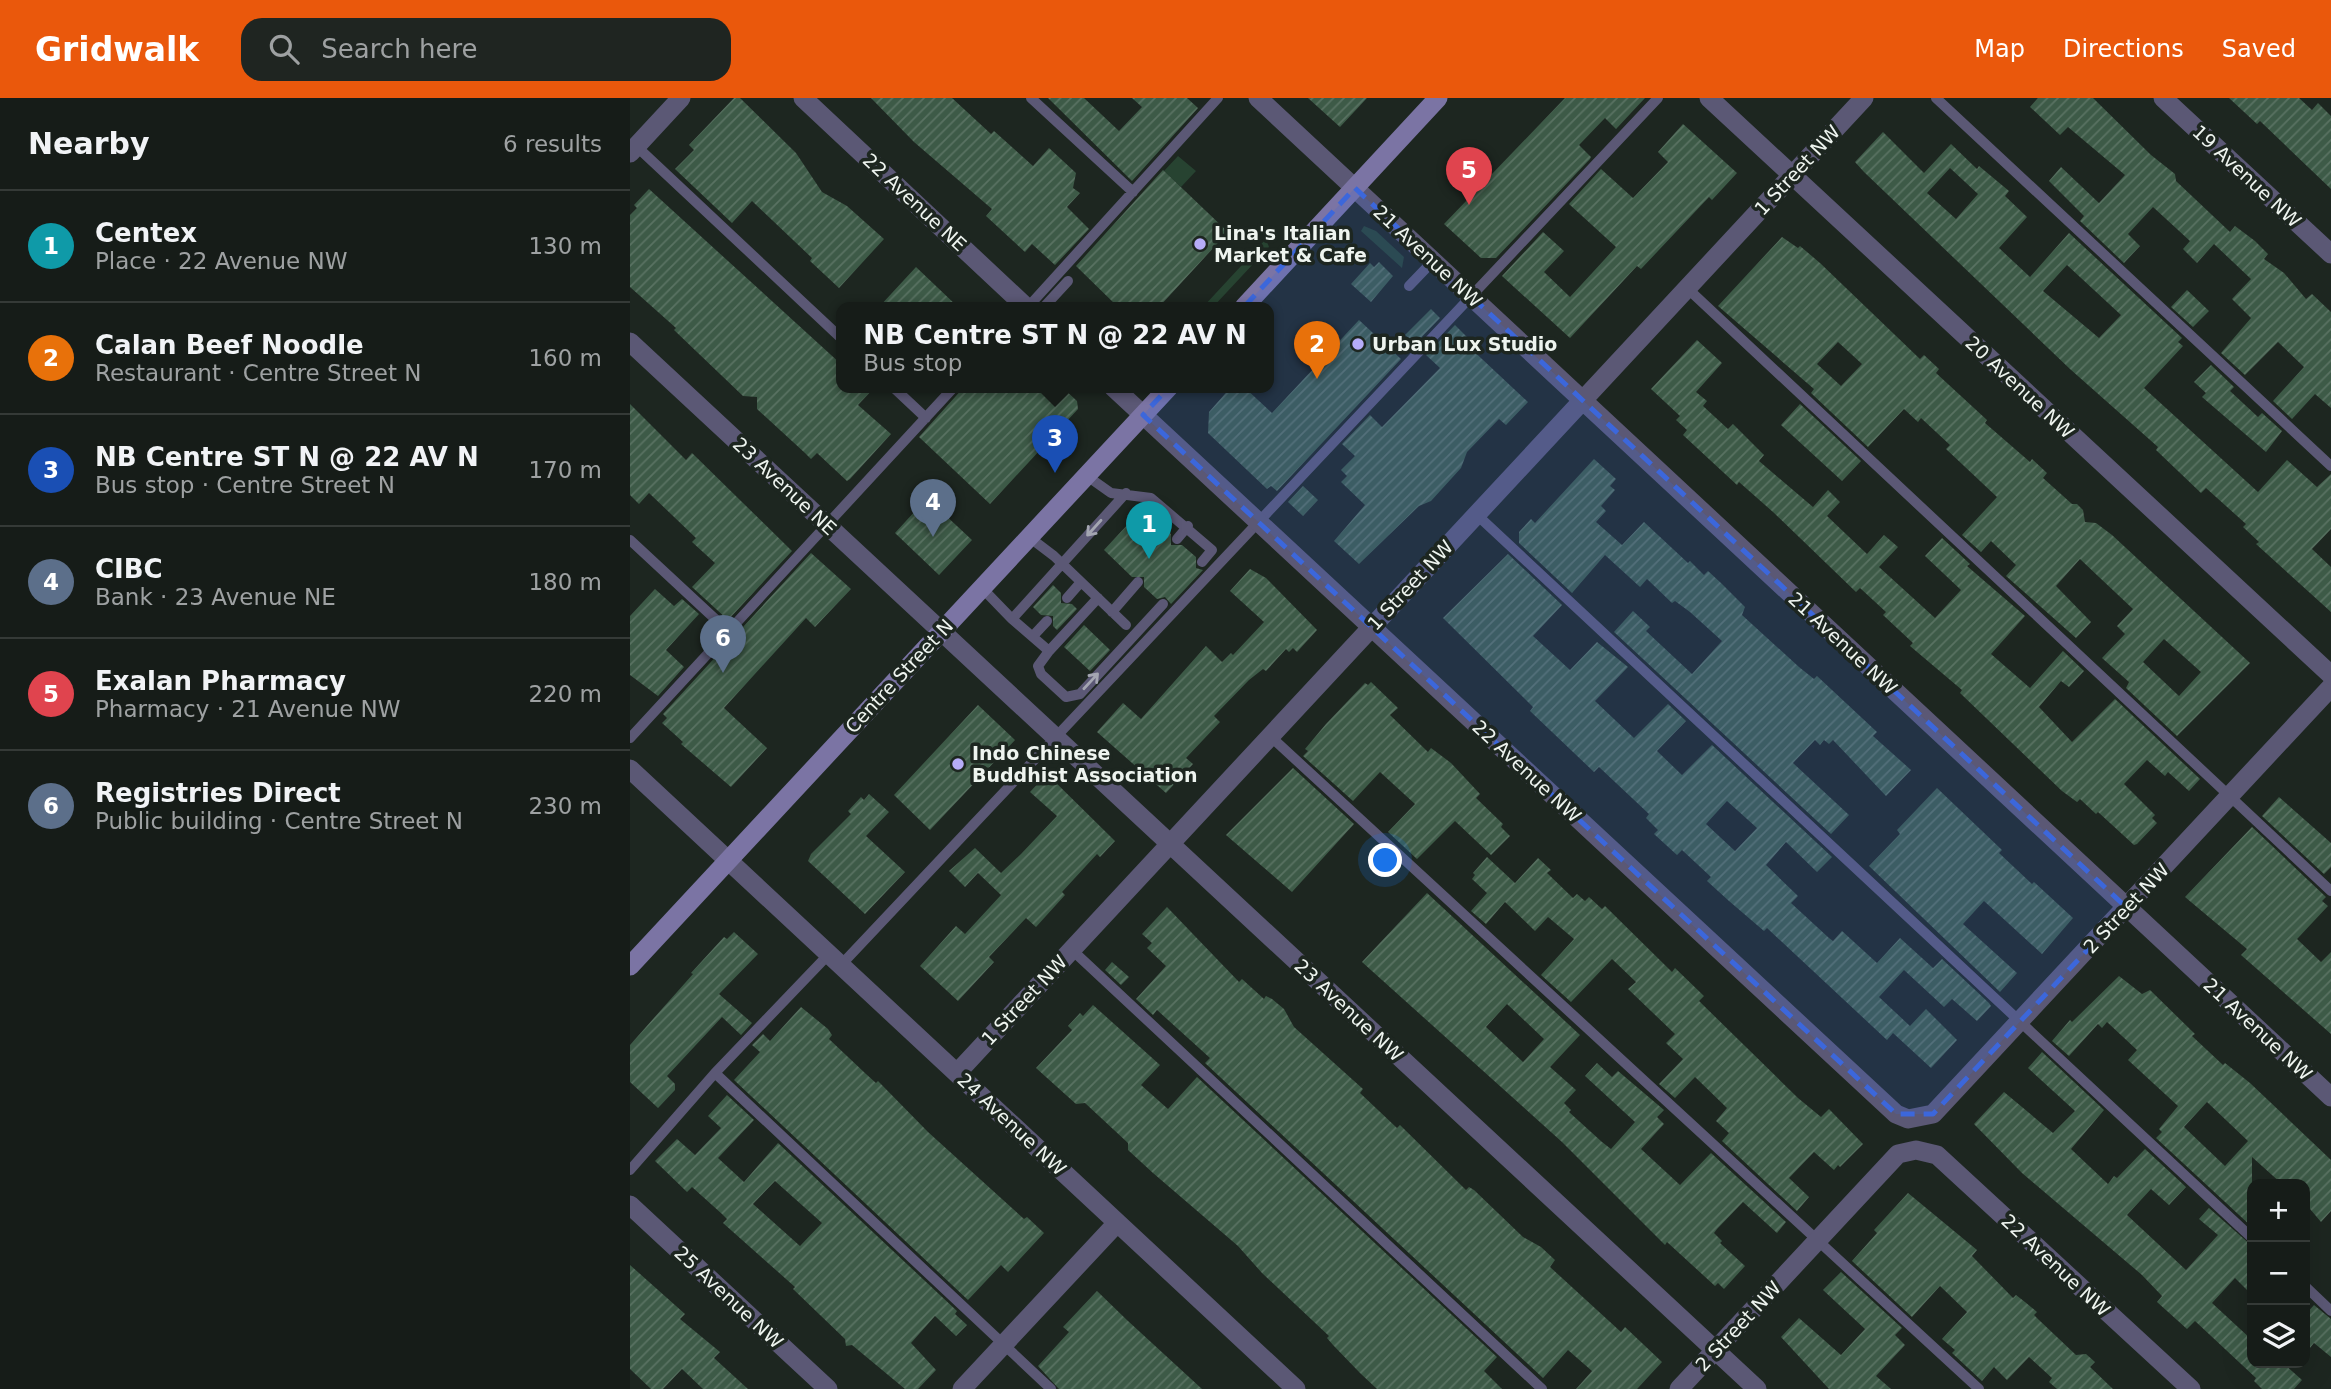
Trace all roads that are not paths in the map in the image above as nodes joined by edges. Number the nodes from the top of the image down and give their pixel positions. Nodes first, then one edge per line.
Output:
1 (681, 98) edge
2 (803, 98) edge
3 (1031, 98) edge
4 (1218, 98) edge
5 (1258, 98) edge
6 (1438, 98) edge
7 (1658, 98) edge
8 (1709, 98) edge
9 (1864, 98) edge
10 (1936, 98) edge
11 (2164, 98) edge
12 (632, 146) edge
13 (1792, 176) junction
14 (1355, 188) junction
15 (1133, 192) junction
16 (2331, 254) edge
17 (1433, 261) junction
18 (1068, 281) dead end
19 (1409, 286) dead end
20 (1687, 288) junction
21 (1472, 297) junction
22 (1022, 302) edge
23 (1032, 302) edge
24 (1049, 302) edge
25 (1249, 302) edge
26 (836, 333) edge
27 (630, 342) edge
28 (899, 393) edge
29 (949, 393) edge
30 (1119, 393) edge
31 (1163, 393) edge
32 (1583, 400) junction
33 (1143, 415) junction
34 (926, 418) junction
35 (2331, 466) edge
36 (1087, 476) junction
37 (1126, 493) junction
38 (1476, 514) junction
39 (1257, 522) junction
40 (827, 524) junction
41 (1188, 526) junction
42 (1029, 537) junction
43 (1177, 539) dead end
44 (630, 540) edge
45 (1202, 562) dead end
46 (1062, 564) junction
47 (1081, 582) junction
48 (1138, 582) dead end
49 (982, 588) junction
50 (1067, 598) dead end
51 (1098, 598) junction
52 (1163, 604) dead end
53 (1112, 612) junction
54 (1012, 619) junction
55 (1047, 621) dead end
56 (1126, 625) dead end
57 (1371, 627) junction
58 (727, 630) junction
59 (941, 630) junction
60 (1033, 636) junction
61 (1049, 651) junction
62 (2331, 675) edge
63 (2331, 687) edge
64 (1056, 737) junction
65 (1270, 737) junction
66 (630, 738) edge
67 (630, 769) edge
68 (2229, 796) junction
69 (1170, 843) junction
70 (729, 860) junction
71 (2331, 891) edge
72 (2127, 908) junction
73 (1072, 949) junction
74 (835, 959) junction
75 (630, 966) edge
76 (2020, 1021) junction
77 (715, 1073) junction
78 (957, 1073) junction
79 (2331, 1097) edge
80 (1915, 1118) joint
81 (1916, 1150) joint
82 (630, 1170) edge
83 (630, 1205) edge
84 (1117, 1223) junction
85 (2247, 1233) edge
86 (1818, 1239) junction
87 (2310, 1291) edge
88 (2331, 1311) edge
89 (1003, 1345) junction
90 (1716, 1350) junction
91 (828, 1389) edge
92 (962, 1389) edge
93 (1051, 1389) edge
94 (1296, 1389) edge
95 (1542, 1389) edge
96 (1679, 1389) edge
97 (1757, 1389) edge
98 (1979, 1389) edge
99 (2190, 1389) edge

1 - 12 street
2 - 22 street, 22 Avenue NE
3 - 15 lane
4 - 15 lane
5 - 14 street, 21 Avenue NW
6 - 14 main road
7 - 21 lane
8 - 13 street, 20 Avenue NW
9 - 13 street, 1 Street NW
10 - 35 lane
11 - 16 street, 19 Avenue NW
12 - 26 lane
13 - 20 street, 1 Street NW
13 - 62 street, 20 Avenue NW
14 - 17 street, 21 Avenue NW
14 - 25 main road
15 - 23 lane
17 - 19 lane
17 - 21 street, 21 Avenue NW
18 - 24 lane
20 - 32 street, 1 Street NW
20 - 68 lane
21 - 32 street, 21 Avenue NW
21 - 39 lane
27 - 40 street, 23 Avenue NE
28 - 34 lane
29 - 34 lane
30 - 33 street
31 - 33 main road, Centre Street N
32 - 38 street, 1 Street NW
32 - 72 street, 21 Avenue NW
33 - 36 main road, Centre Street N
33 - 39 street, 22 Avenue NW
34 - 40 lane
36 - 37 lane
36 - 42 main road, Centre Street N
37 - 41 lane
37 -> 46 lane
38 - 57 street, 1 Street NW
38 - 76 lane
39 - 57 street, 22 Avenue NW
39 - 64 lane
40 - 58 lane
40 - 59 street, 23 Avenue NE
41 - 43 lane
41 - 45 lane
42 - 46 lane
42 - 49 main road, Centre Street N
44 - 58 lane
46 - 47 lane
46 - 54 lane
47 - 50 lane
47 - 51 lane
48 - 53 lane
49 - 54 lane
49 - 59 main road, Centre Street N
51 - 53 lane
51 - 61 lane
61 -> 52 lane
53 - 56 lane
54 - 60 lane
55 - 60 lane
57 - 65 street, 1 Street NW
57 - 80 street, 22 Avenue NW
58 - 66 lane
59 - 64 street, 23 Avenue NW
59 - 70 main road, Centre Street N
60 - 61 lane
63 - 68 street, 2 Street NW
64 - 69 street, 23 Avenue NW
64 - 74 lane
65 - 69 street, 1 Street NW
65 - 86 lane
67 - 70 street, 24 Avenue NW
68 - 71 lane
68 - 72 street, 2 Street NW
69 - 73 street, 1 Street NW
69 - 90 street, 23 Avenue NW
70 - 74 street, 24 Avenue NW
70 - 75 main road, Centre Street N
72 - 76 street, 2 Street NW
72 - 79 street, 21 Avenue NW
73 - 78 street, 1 Street NW
73 - 95 lane
74 - 77 lane
74 - 78 street, 24 Avenue NW
76 - 80 street, 2 Street NW
76 - 85 lane
77 - 82 lane
77 - 89 lane
78 - 84 street, 24 Avenue NW
81 - 86 street, 2 Street NW
81 - 99 street, 22 Avenue NW
83 - 91 street, 25 Avenue NW
84 - 89 street
84 - 94 street, 24 Avenue NW
86 - 90 street, 2 Street NW
86 - 98 lane
87 - 88 lane
89 - 92 street
89 - 93 lane
90 - 96 street, 2 Street NW
90 - 97 street, 23 Avenue NW

